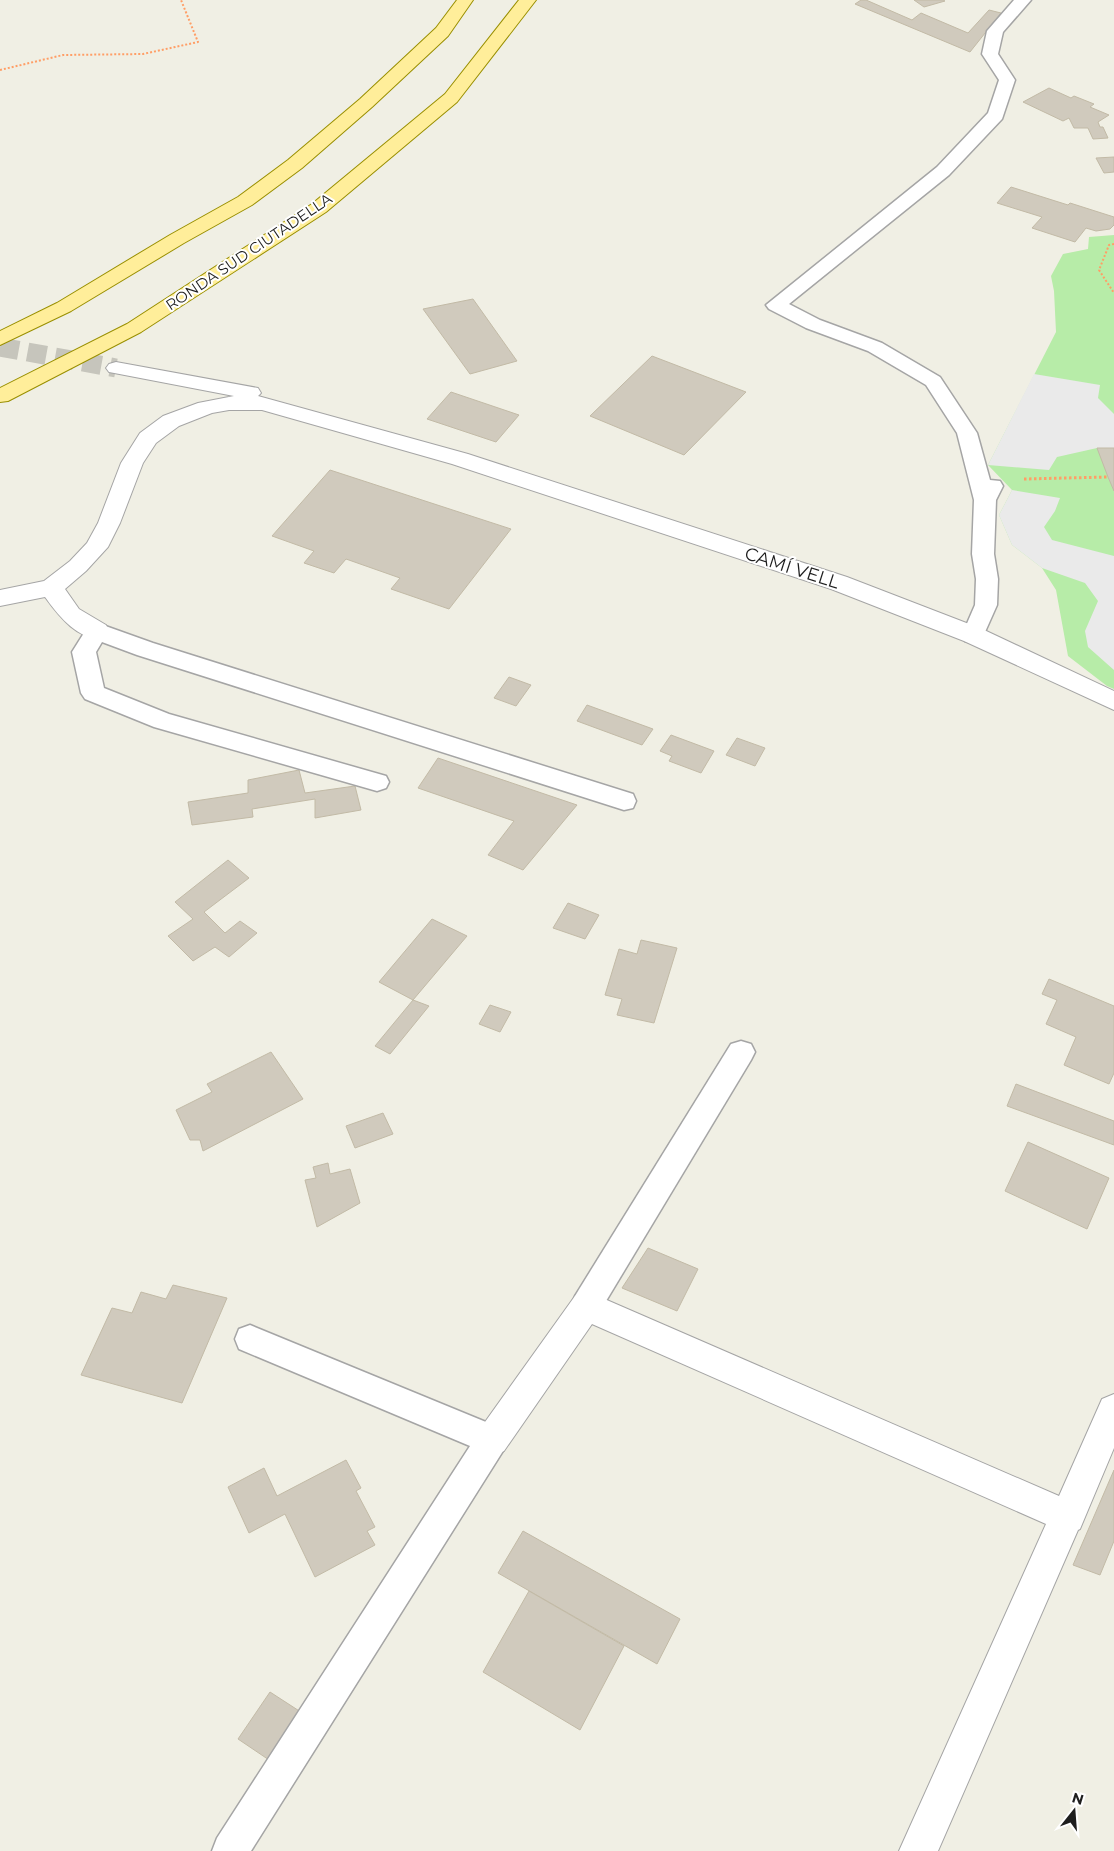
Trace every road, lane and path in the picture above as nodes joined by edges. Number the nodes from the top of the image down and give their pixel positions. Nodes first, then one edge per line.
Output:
1 (180, 0) edge
2 (465, 0) edge
3 (528, 0) edge
4 (1023, 0) edge
5 (0, 70) edge
6 (1114, 244) edge
7 (1114, 293) edge
8 (0, 339) edge
9 (116, 368) tunnel mouth
10 (0, 396) edge
11 (263, 403) junction
12 (1108, 478) dead end
13 (995, 479) joint
14 (985, 500) junction
15 (51, 588) junction
16 (0, 598) edge
17 (97, 631) junction
18 (973, 635) junction
19 (1114, 700) edge
20 (377, 782) dead end
21 (624, 801) dead end
22 (741, 1052) dead end
23 (586, 1306) junction
24 (250, 1340) dead end
25 (1114, 1410) edge
26 (492, 1440) junction
27 (1068, 1517) junction
28 (230, 1851) edge
29 (918, 1851) edge

1 - 5 path
2 - 8 main road
3 - 10 main road, RONDA SUD CIUTADELLA
4 - 14 lane
6 - 7 path
9 - 11 street
11 - 15 street
11 - 18 street, CAMÍ VELL
12 - 13 path
13 - 14 lane
14 - 18 lane
15 - 16 street
15 - 17 street
17 - 20 lane
17 - 21 lane
18 - 19 street, CAMÍ VELL
22 - 23 lane
23 - 26 street
23 - 27 street
24 - 26 lane
25 - 27 street
26 - 28 lane
27 - 29 street

